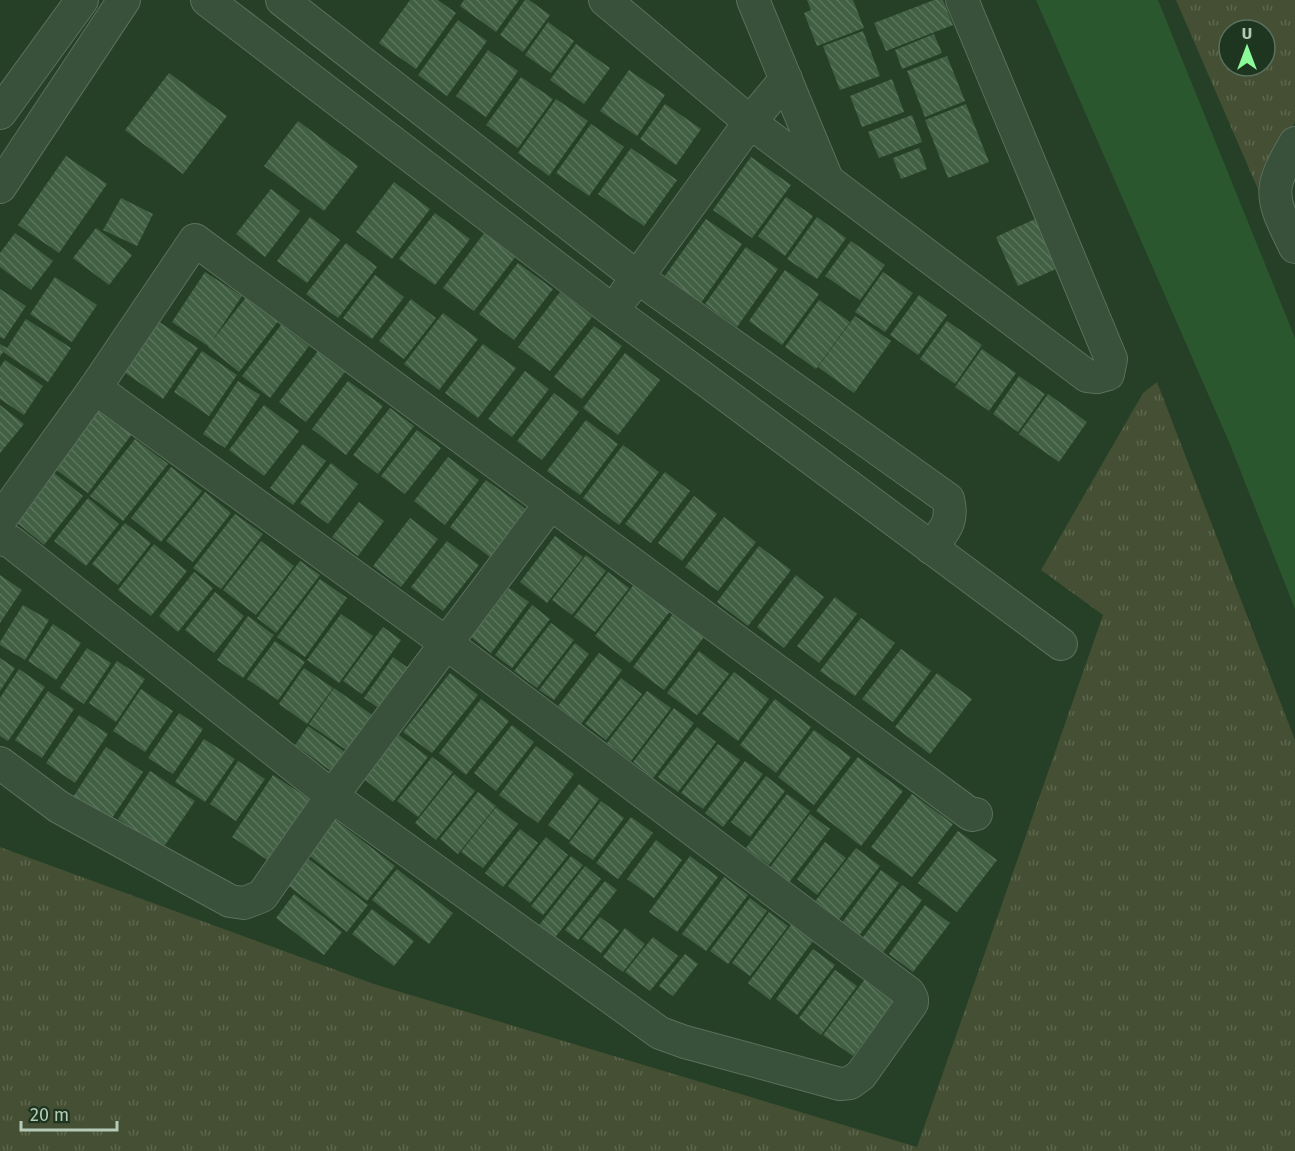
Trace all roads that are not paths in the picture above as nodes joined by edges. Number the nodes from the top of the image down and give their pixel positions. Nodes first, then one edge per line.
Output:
1 (82, 0) edge
2 (124, 0) edge
3 (207, 0) edge
4 (282, 0) edge
5 (607, 0) edge
6 (753, 0) edge
7 (962, 0) edge
8 (786, 79) junction
9 (0, 113) edge
10 (750, 122) junction
11 (1295, 142) edge
12 (828, 180) junction
13 (0, 187) edge
14 (1295, 248) edge
15 (637, 277) junction
16 (613, 311) junction
17 (95, 388) junction
18 (550, 503) junction
19 (3, 530) edge
20 (931, 548) junction
21 (446, 643) junction
22 (1061, 644) dead end
23 (0, 764) edge
24 (332, 796) junction
25 (976, 814) dead end

1 - 9 street
2 - 13 street
3 - 16 street
4 - 15 street
5 - 10 street
6 - 8 street
7 - 12 street
8 - 10 street
8 - 12 street
10 - 12 street
10 - 15 street
11 - 14 street
15 - 16 street
15 - 20 street
16 - 20 street
17 - 18 street
17 - 19 street
17 - 21 street
18 - 21 street
18 - 25 street
19 - 24 street
20 - 22 street
21 - 24 street
21 - 24 street
23 - 24 street

